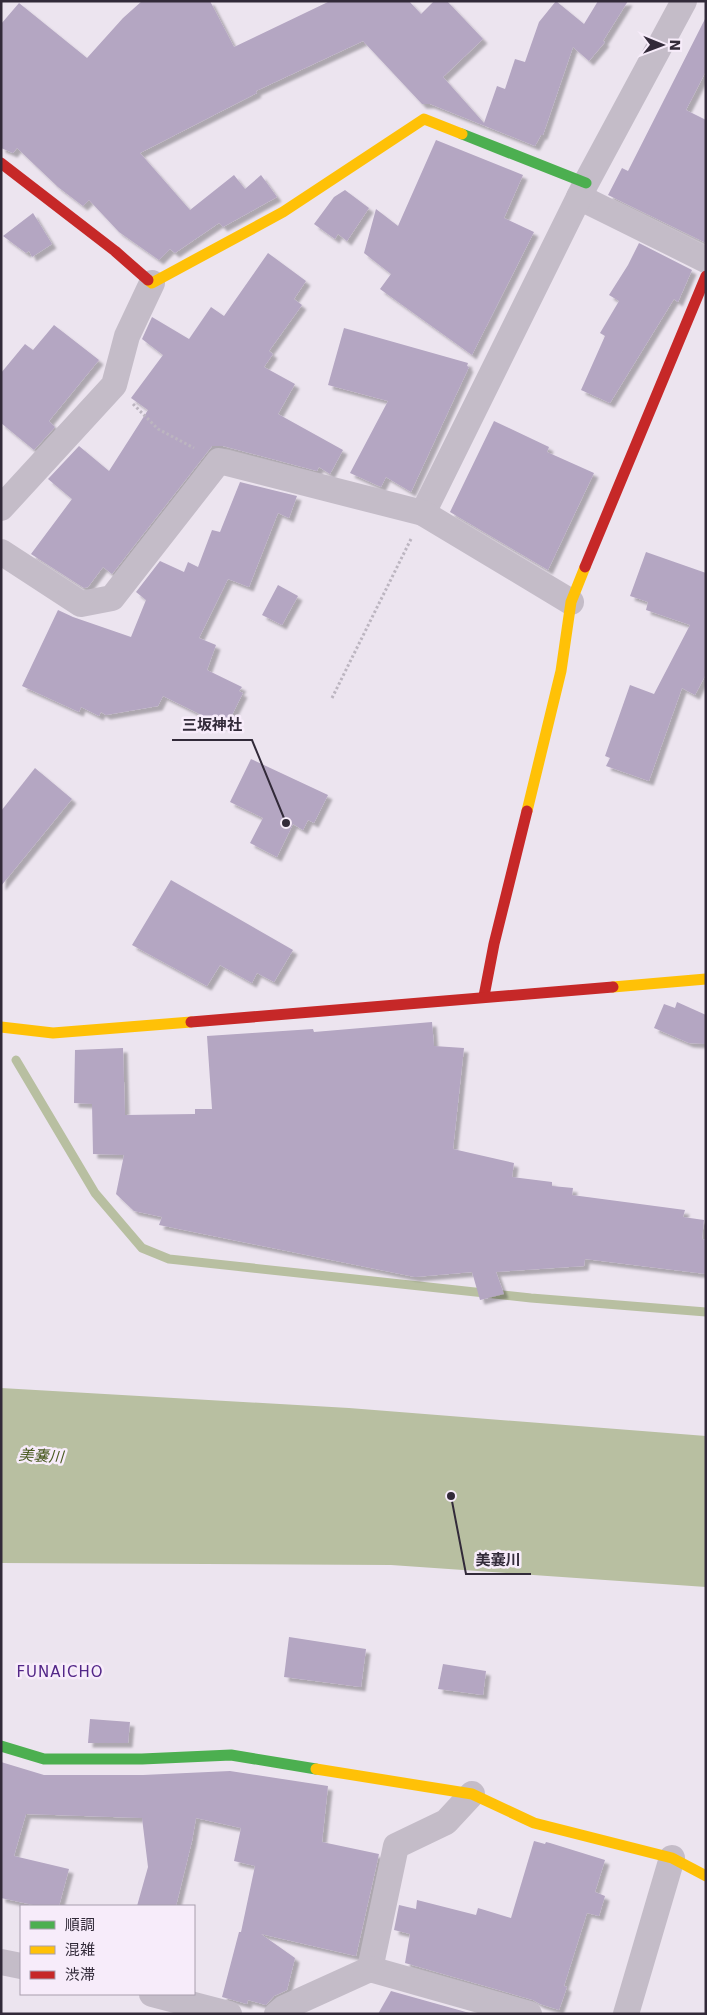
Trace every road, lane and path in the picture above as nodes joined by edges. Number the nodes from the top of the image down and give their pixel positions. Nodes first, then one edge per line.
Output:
1 (684, 1) edge
2 (1, 163) edge
3 (582, 190) junction
4 (706, 260) edge
5 (706, 276) edge
6 (152, 283) junction
7 (114, 386) junction
8 (219, 461) junction
9 (1, 508) edge
10 (422, 513) junction
11 (1, 552) edge
12 (571, 602) junction
13 (332, 698) dead end
14 (706, 979) edge
15 (484, 996) junction
16 (1, 1027) edge
17 (1, 1746) edge
18 (472, 1794) junction
19 (672, 1858) junction
20 (706, 1876) edge
21 (1, 1962) edge
22 (20, 1966) edge
23 (370, 1969) junction
24 (164, 2002) edge
25 (229, 2014) edge
26 (277, 2014) edge
27 (529, 2014) edge
28 (626, 2014) edge

1 - 3 street
2 - 6 street
3 - 4 street
3 - 6 street
3 - 10 street
5 - 12 street
6 - 7 street
7 - 8 path
7 - 9 street
8 - 10 street
8 - 11 street
10 - 12 street
10 - 13 path
12 - 15 street
14 - 15 street
15 - 16 street
17 - 18 street
18 - 19 street
18 - 23 street
19 - 20 street
19 - 28 street
21 - 22 street
23 - 26 street
23 - 27 street
24 - 25 street

